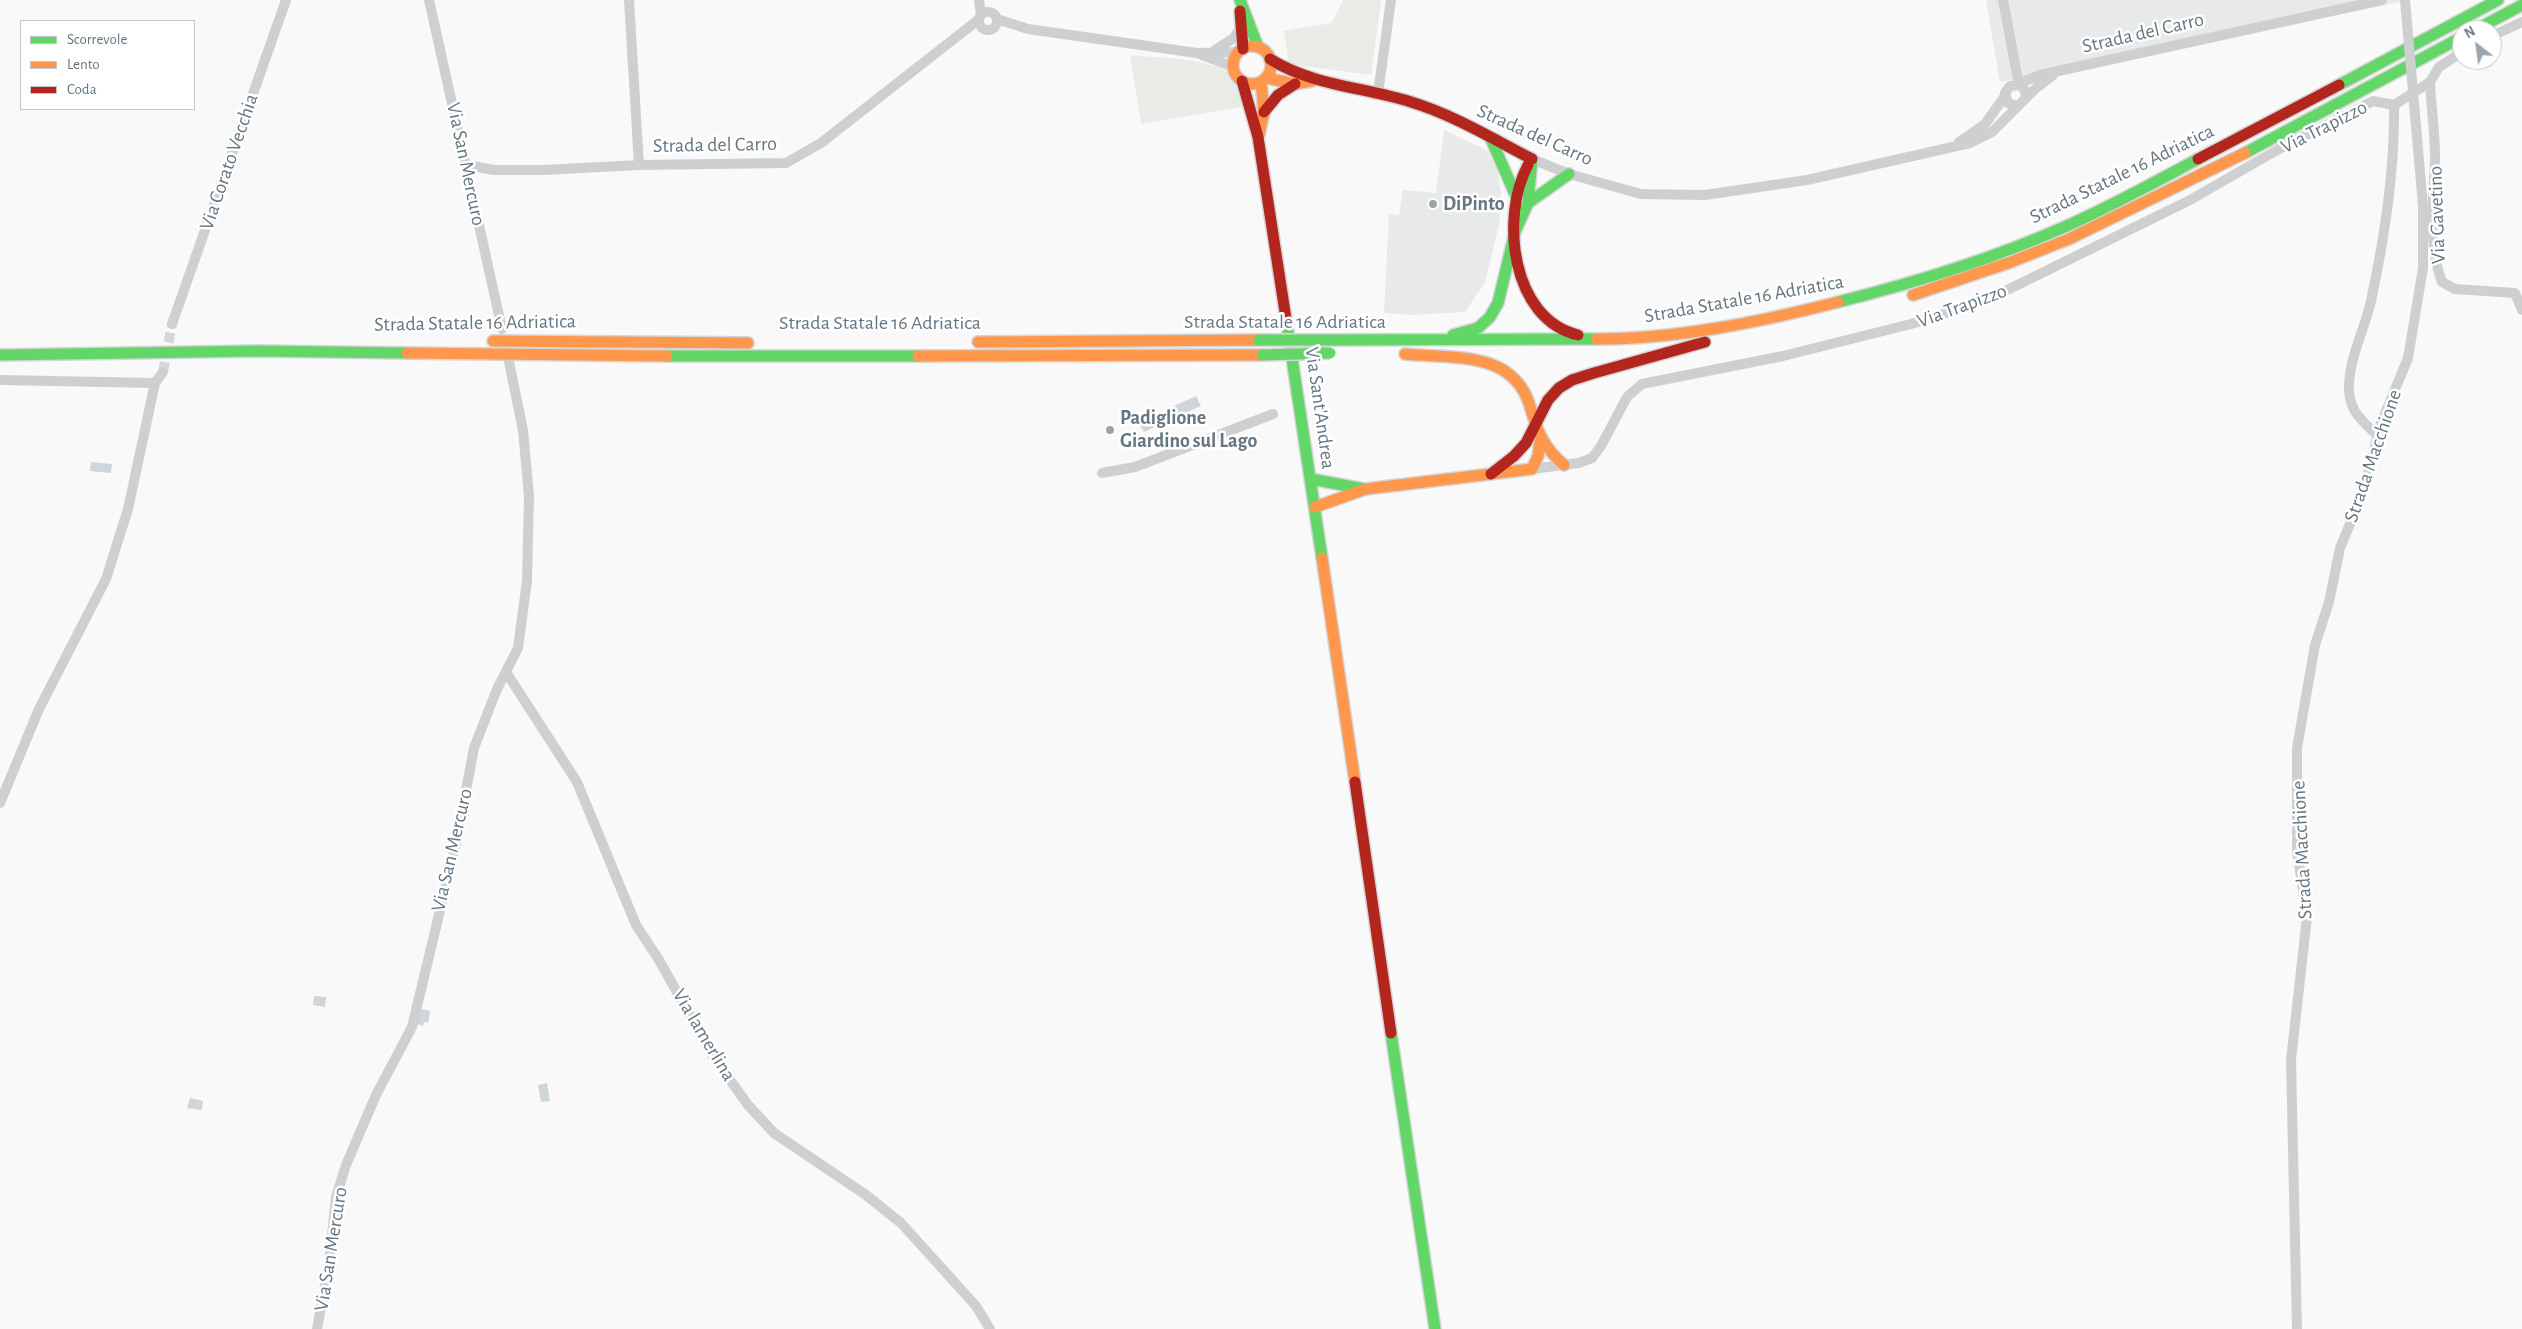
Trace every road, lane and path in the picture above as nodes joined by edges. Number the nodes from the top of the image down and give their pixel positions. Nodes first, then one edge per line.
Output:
1 (286, 0) edge
2 (429, 0) edge
3 (629, 0) edge
4 (981, 0) edge
5 (1240, 0) edge
6 (1391, 0) edge
7 (2003, 0) edge
8 (2382, 0) edge
9 (2405, 0) edge
10 (2498, 0) edge
11 (2522, 5) edge
12 (986, 17) junction
13 (2494, 20) edge
14 (2522, 22) edge
15 (1240, 28) junction
16 (1028, 29) junction
17 (988, 30) junction
18 (2502, 31) edge
19 (953, 40) junction
20 (2452, 42) edge
21 (2010, 45) junction
22 (1258, 47) junction
23 (1240, 50) junction
24 (1214, 51) junction
25 (1197, 53) junction
26 (1270, 59) junction
27 (2452, 59) edge
28 (1233, 67) junction
29 (2059, 72) junction
30 (1264, 80) junction
31 (1319, 80) junction
32 (1242, 81) junction
33 (2430, 82) junction
34 (1295, 84) junction
35 (2020, 86) junction
36 (1378, 92) junction
37 (2005, 93) junction
38 (2022, 102) junction
39 (2394, 105) junction
40 (1264, 112) junction
41 (1258, 137) junction
42 (1491, 139) junction
43 (1946, 148) junction
44 (1532, 159) junction
45 (467, 165) junction
46 (639, 166) junction
47 (1569, 174) junction
48 (1515, 194) junction
49 (1528, 203) junction
50 (1515, 232) junction
51 (1902, 299) dead end
52 (2522, 310) edge
53 (172, 324) tunnel mouth
54 (1796, 324) dead end
55 (502, 329) dead end
56 (1601, 339) junction
57 (484, 341) dead end
58 (1408, 341) junction
59 (75, 342) dead end
60 (455, 342) dead end
61 (966, 342) dead end
62 (1705, 342) junction
63 (761, 343) dead end
64 (1611, 350) dead end
65 (1335, 353) dead end
66 (1494, 353) dead end
67 (0, 355) edge
68 (509, 362) dead end
69 (163, 372) tunnel mouth
70 (0, 380) edge
71 (155, 383) junction
72 (1273, 414) dead end
73 (1535, 428) junction
74 (2377, 435) junction
75 (1540, 442) junction
76 (1526, 443) junction
77 (1564, 465) junction
78 (1532, 469) junction
79 (1102, 473) dead end
80 (1491, 474) junction
81 (1311, 479) junction
82 (1366, 489) junction
83 (1316, 507) junction
84 (506, 672) junction
85 (0, 803) edge
86 (317, 1329) edge
87 (990, 1329) edge
88 (1435, 1329) edge
89 (2297, 1329) edge

1 - 53 street, Via Corato Vecchia
2 - 45 street, Via San Mercuro
3 - 46 street
4 - 12 street
5 - 15 main road
5 - 22 main road
6 - 36 street
7 - 21 street
8 - 29 street, Strada del Carro
9 - 74 street, Strada Macchione, bridge
10 - 56 main road, Strada Statale 16 Adriatica
11 - 13 main road
12 - 16 street, Strada del Carro
12 - 17 street
12 - 17 street
12 - 19 street, Strada del Carro
14 - 18 street
15 - 23 main road
15 - 24 street, Strada del Carro
16 - 17 street, Strada del Carro
16 - 25 street, Strada del Carro
17 - 19 street, Strada del Carro
19 - 46 street, Strada del Carro
20 - 51 main road, Strada Statale 16 Adriatica
21 - 35 street
21 - 37 street
22 - 23 main road
22 - 26 main road
23 - 24 street, Strada del Carro
23 - 28 main road
24 - 25 street, Strada del Carro
25 - 28 street, Strada del Carro
26 - 30 main road, Via Sant'Andrea
26 - 31 main road, Strada del Carro
27 - 33 street
28 - 32 main road, Via Sant'Andrea
29 - 35 street, Strada del Carro
29 - 38 street, Strada del Carro
30 - 32 main road
30 - 34 main road, Strada del Carro
30 - 40 main road, Via Sant'Andrea
31 - 34 main road, Strada del Carro
31 - 36 main road, Strada del Carro
32 - 41 main road, Via Sant'Andrea
33 - 39 street
33 - 52 street, Via Gavetino
34 - 40 main road
35 - 37 street
35 - 38 street
36 - 42 main road, Strada del Carro
37 - 38 street
37 - 43 street, Strada del Carro
38 - 43 street, Strada del Carro
39 - 74 street
39 - 77 street, Via Trapizzo
40 - 41 main road, Via Sant'Andrea
41 - 81 main road, Via Sant'Andrea
42 - 44 main road, Strada del Carro
42 - 48 main road
43 - 47 street, Strada del Carro
44 - 47 street, Strada del Carro
44 - 48 main road
44 - 49 main road
45 - 46 street, Strada del Carro
45 - 55 street, Via San Mercuro
47 - 49 main road
48 - 50 main road
49 - 50 main road
50 - 56 main road
50 - 58 main road
54 - 62 main road, Strada Statale 16 Adriatica
56 - 58 main road, Strada Statale 16 Adriatica
57 - 63 main road, Strada Statale 16 Adriatica
58 - 61 main road, Strada Statale 16 Adriatica, bridge
59 - 60 main road, Strada Statale 16 Adriatica
62 - 64 main road, Strada Statale 16 Adriatica
62 - 73 main road
65 - 67 main road, Strada Statale 16 Adriatica, bridge
66 - 73 main road, Strada Statale 16 Adriatica
68 - 84 street, Via San Mercuro
69 - 71 street
70 - 71 street
71 - 85 street
72 - 79 street
73 - 75 main road
73 - 76 main road
74 - 89 street, Strada Macchione
75 - 77 main road
75 - 78 main road
76 - 78 main road
76 - 80 main road
77 - 78 street, Via Trapizzo
78 - 80 main road
80 - 82 main road
81 - 82 main road
81 - 83 main road, Via Sant'Andrea
82 - 83 main road
83 - 88 main road, Via Sant'Andrea
84 - 86 street, Via San Mercuro
84 - 87 street, Via lamerlina

